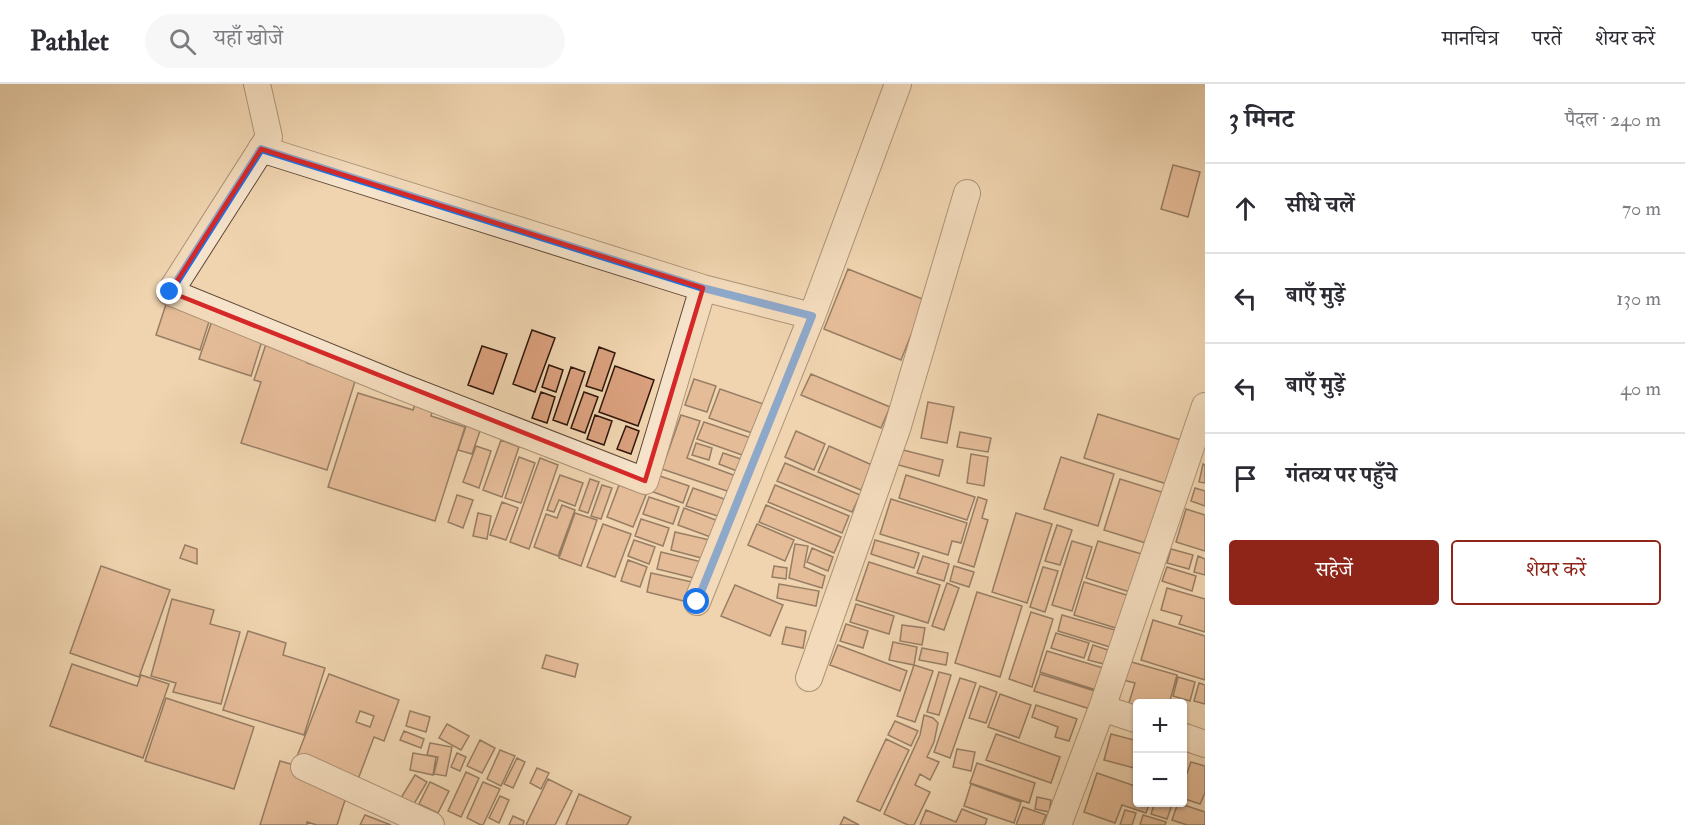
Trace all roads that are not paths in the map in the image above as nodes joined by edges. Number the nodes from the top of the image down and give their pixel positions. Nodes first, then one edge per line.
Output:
1 (257, 84) edge
2 (898, 84) edge
3 (261, 149) junction
4 (967, 193) dead end
5 (703, 288) junction
6 (812, 316) junction
7 (1205, 406) edge
8 (697, 602) dead end
9 (809, 678) dead end
10 (1102, 708) junction
11 (1133, 719) edge
12 (1187, 738) edge
13 (1205, 744) edge
14 (304, 767) dead end
15 (432, 825) edge
16 (1058, 825) edge

1 - 3 street
2 - 6 street
3 - 5 street
3 - 5 street
4 - 9 street
5 - 6 street
6 - 8 street
7 - 10 street
10 - 11 street
10 - 16 street
12 - 13 street
14 - 15 street

